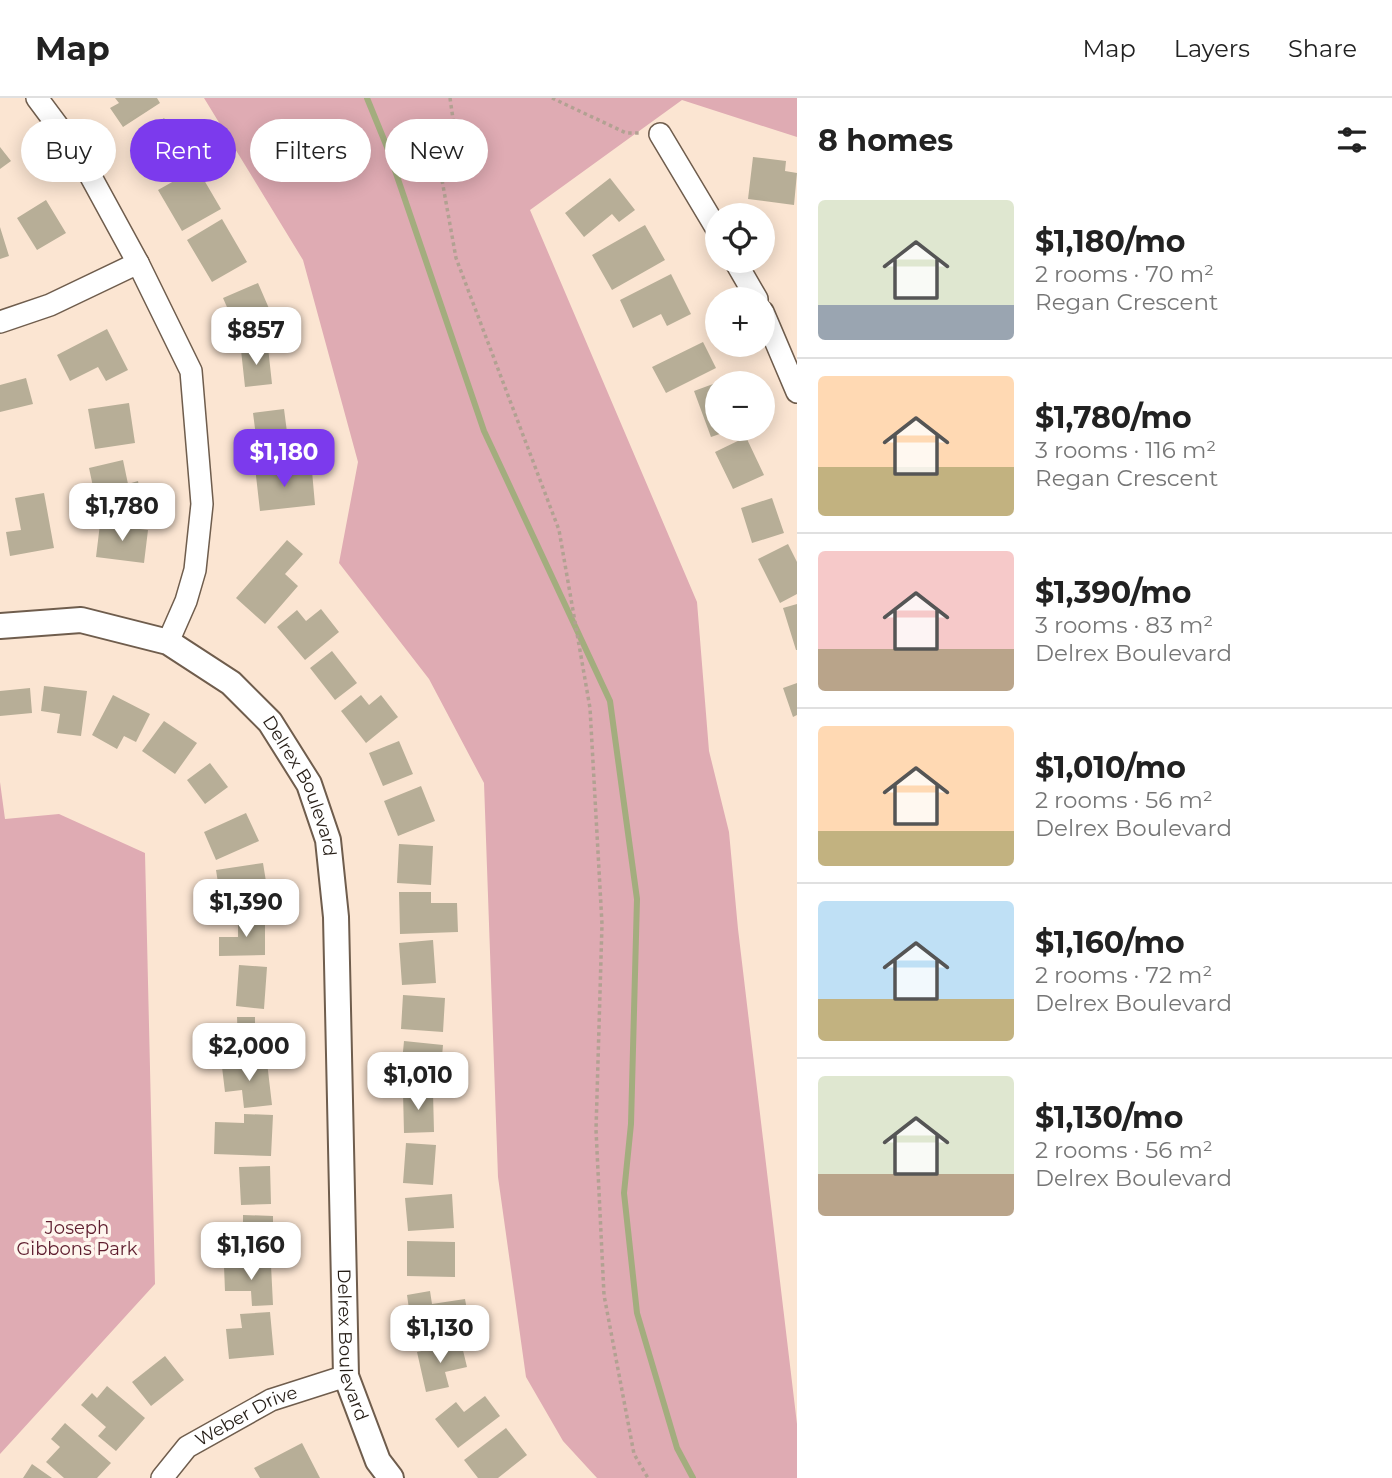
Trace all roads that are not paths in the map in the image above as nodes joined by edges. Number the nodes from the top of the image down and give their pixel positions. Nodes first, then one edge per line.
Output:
1 (37, 98) edge
2 (660, 134) road end
3 (705, 209) edge
4 (138, 262) junction
5 (0, 322) edge
6 (775, 340) edge
7 (797, 392) edge
8 (0, 626) edge
9 (168, 642) junction
10 (346, 1376) junction
11 (162, 1478) edge
12 (391, 1478) edge

1 - 4 street
2 - 3 street
4 - 5 street
4 - 9 street
6 - 7 street
8 - 9 street, Delrex Boulevard
9 - 10 street, Delrex Boulevard
10 - 11 street, Weber Drive
10 - 12 street, Delrex Boulevard

